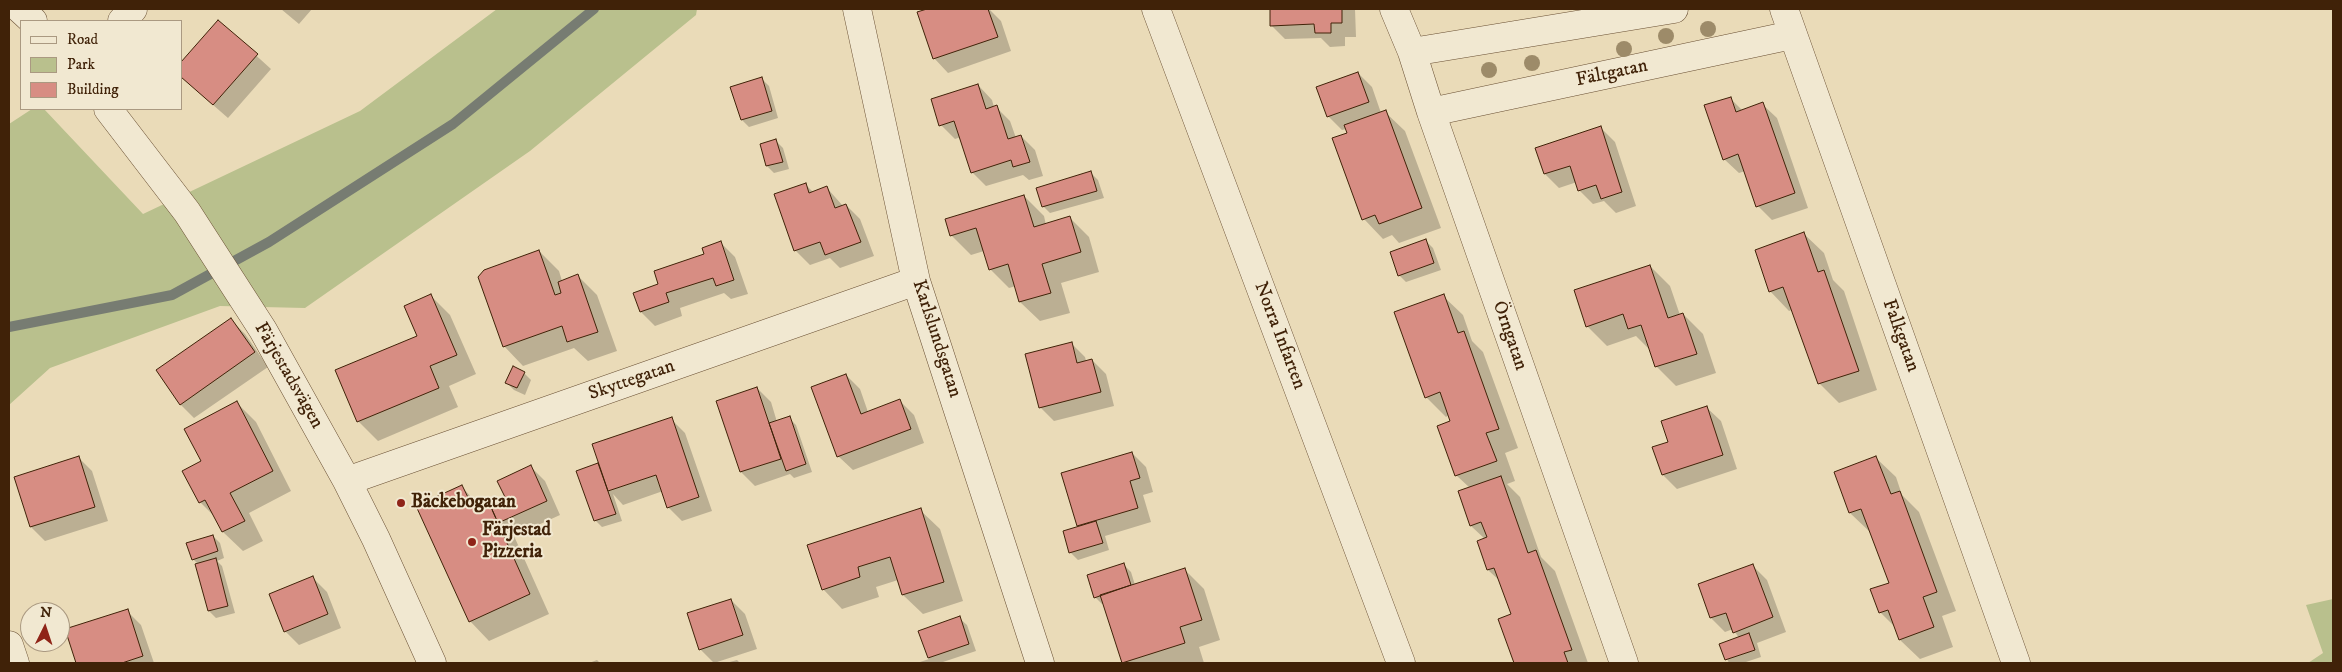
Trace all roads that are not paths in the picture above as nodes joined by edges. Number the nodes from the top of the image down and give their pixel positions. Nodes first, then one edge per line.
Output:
1 (20, 9) edge
2 (132, 9) edge
3 (857, 9) edge
4 (1156, 9) edge
5 (1394, 9) edge
6 (1674, 9) edge
7 (1784, 9) edge
8 (32, 20) edge
9 (123, 20) edge
10 (1792, 35) junction
11 (1412, 52) junction
12 (109, 110) edge
13 (1431, 112) junction
14 (916, 281) junction
15 (347, 481) junction
16 (9, 646) edge
17 (15, 663) edge
18 (432, 663) edge
19 (1040, 663) edge
20 (1401, 663) edge
21 (1624, 663) edge
22 (2016, 663) edge

1 - 8 street
2 - 9 street
3 - 14 street, Karlslundsgatan
4 - 20 street, Norra Infarten
5 - 11 street, Örngatan
6 - 11 street
7 - 10 street, Falkgatan
10 - 13 street, Fältgatan
10 - 22 street, Falkgatan
11 - 13 street, Örngatan
12 - 15 street, Färjestadsvägen
13 - 21 street, Örngatan
14 - 15 street, Skyttegatan
14 - 19 street, Karlslundsgatan
15 - 18 street, Färjestadsvägen
16 - 17 street

